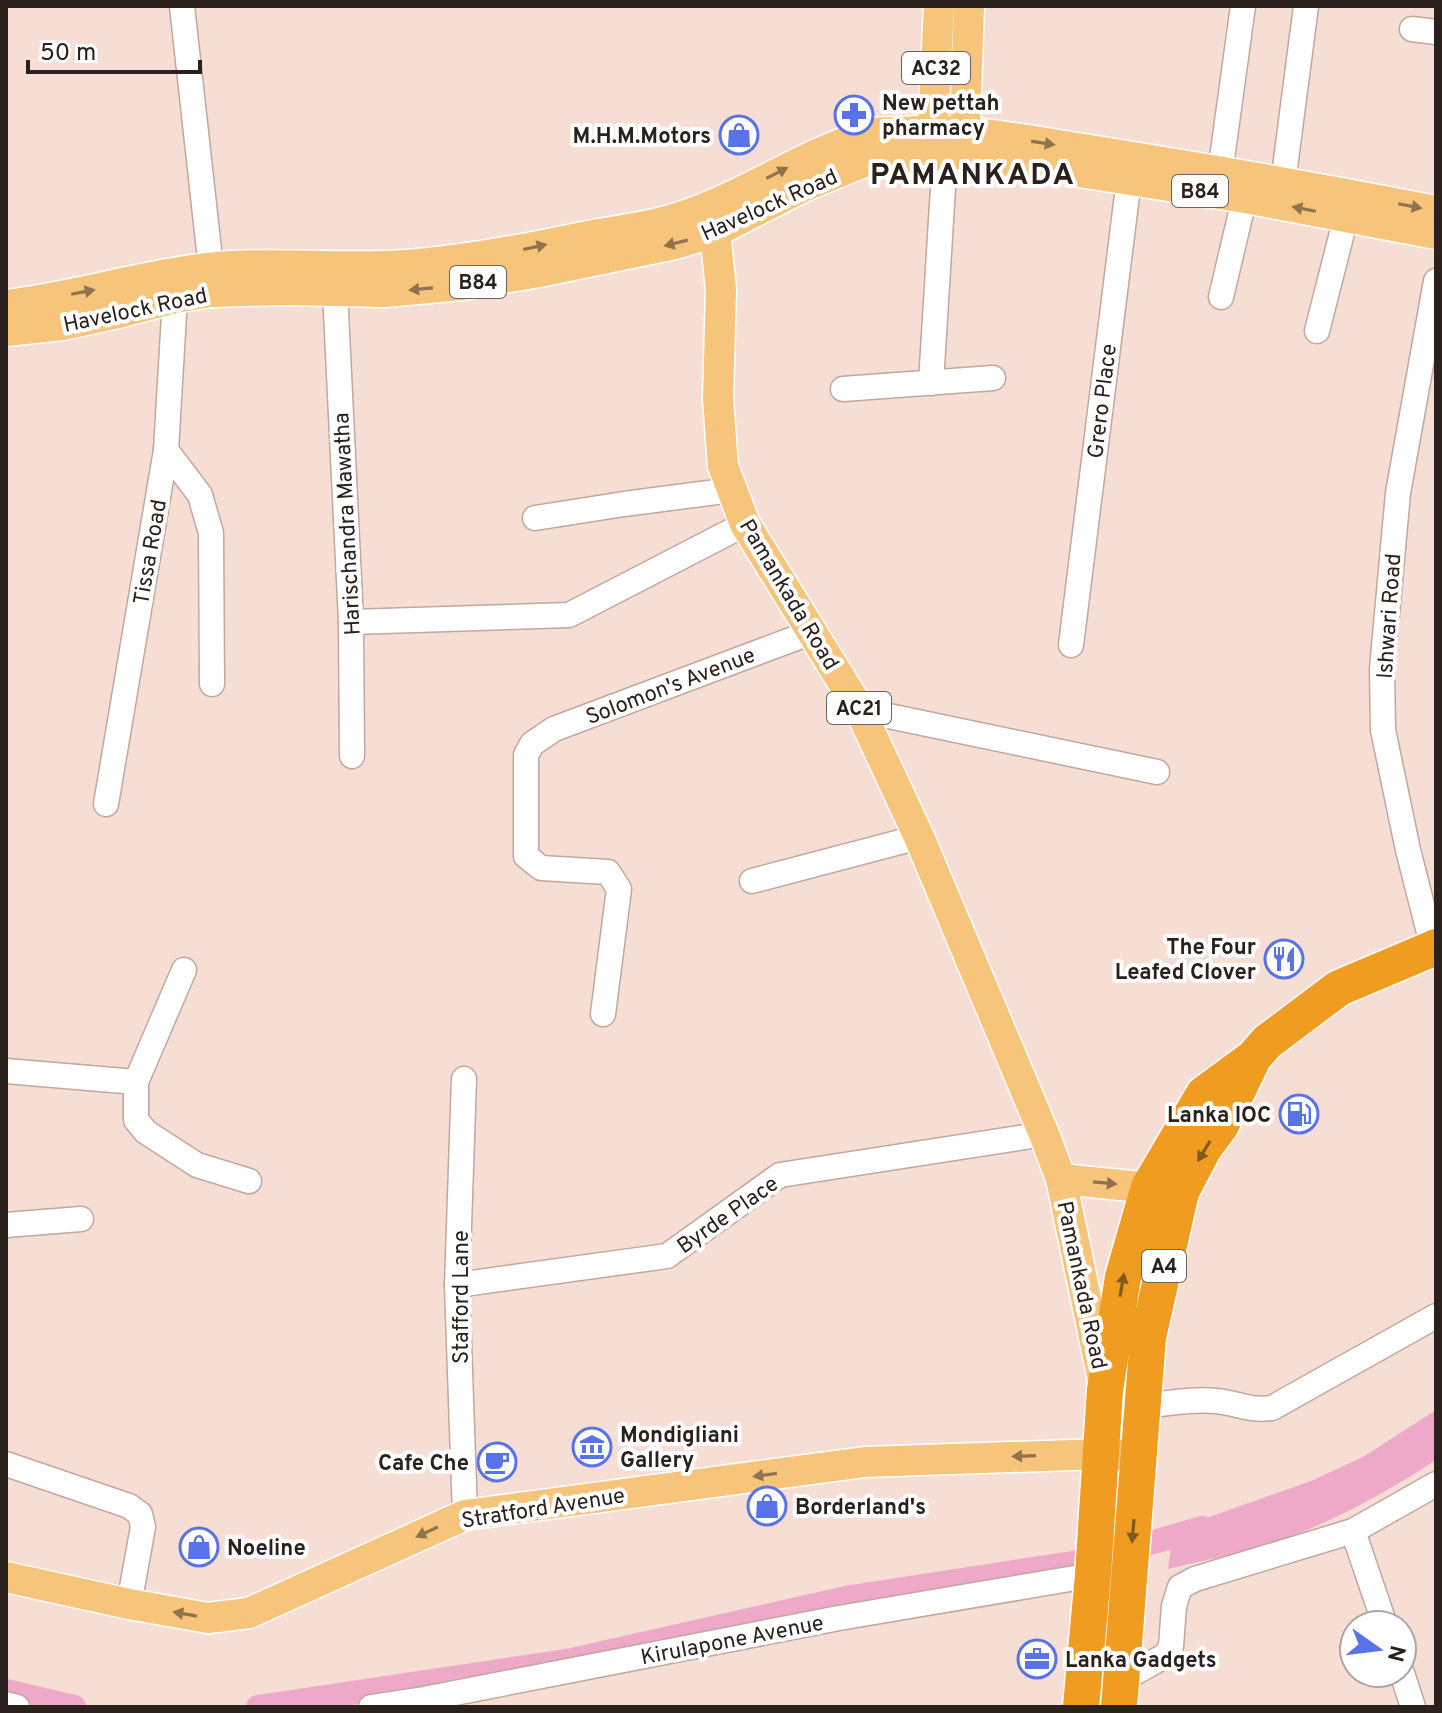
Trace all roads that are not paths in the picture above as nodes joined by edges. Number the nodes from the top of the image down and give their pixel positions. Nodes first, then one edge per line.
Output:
1 (182, 6) edge
2 (939, 6) edge
3 (969, 6) edge
4 (1243, 6) edge
5 (1306, 6) edge
6 (948, 145) junction
7 (1130, 168) junction
8 (1220, 173) junction
9 (1283, 183) junction
10 (1247, 187) junction
11 (1436, 211) edge
12 (1346, 217) junction
13 (711, 219) junction
14 (1436, 234) edge
15 (211, 268) junction
16 (1436, 281) edge
17 (335, 291) junction
18 (1221, 297) dead end
19 (175, 298) junction
20 (6, 305) edge
21 (6, 331) edge
22 (1317, 331) dead end
23 (993, 378) dead end
24 (931, 383) junction
25 (843, 389) dead end
26 (166, 450) junction
27 (732, 490) junction
28 (535, 518) dead end
29 (745, 524) junction
30 (351, 622) junction
31 (812, 632) junction
32 (1071, 645) dead end
33 (212, 684) dead end
34 (860, 710) junction
35 (352, 756) dead end
36 (1157, 772) dead end
37 (106, 804) dead end
38 (919, 837) junction
39 (752, 881) dead end
40 (1435, 948) edge
41 (184, 970) dead end
42 (603, 1014) dead end
43 (6, 1071) edge
44 (464, 1079) dead end
45 (136, 1082) junction
46 (1044, 1134) junction
47 (1061, 1179) junction
48 (249, 1181) dead end
49 (1165, 1189) junction
50 (81, 1219) dead end
51 (6, 1225) edge
52 (457, 1285) junction
53 (1436, 1316) edge
54 (1105, 1399) junction
55 (1143, 1407) junction
56 (1102, 1454) junction
57 (1139, 1456) junction
58 (6, 1464) edge
59 (1436, 1484) edge
60 (465, 1515) junction
61 (1353, 1531) junction
62 (1093, 1575) junction
63 (6, 1577) edge
64 (129, 1604) junction
65 (1380, 1609) edge
66 (1120, 1694) edge
67 (6, 1704) edge
68 (17, 1707) edge
69 (371, 1707) edge
70 (1081, 1707) edge

1 - 15 street
2 - 6 main road, AC32
3 - 6 main road, AC32
4 - 8 street
5 - 9 street
6 - 7 main road, Havelock Road / B84
6 - 13 main road, Havelock Road / B84
6 - 24 street
7 - 8 main road, Havelock Road / B84
7 - 10 main road, Havelock Road / B84
7 - 32 street, Grero Place
8 - 10 main road, Havelock Road / B84
9 - 10 main road, Havelock Road / B84
9 -> 11 main road, Havelock Road / B84
12 -> 10 main road, Havelock Road / B84
10 - 18 street
12 - 14 main road, Havelock Road / B84
12 - 22 street
15 -> 13 main road, Havelock Road / B84
13 -> 17 main road, Havelock Road / B84
13 - 27 main road, Pamankada Road / AC21
20 -> 15 main road, Havelock Road / B84
16 - 40 street, Ishwari Road
17 - 19 main road, Havelock Road / B84
17 - 30 street, Harischandra Mawatha
19 - 21 main road, Havelock Road / B84
19 - 26 street, Tissa Road
23 - 24 street
24 - 25 street
26 - 33 street
26 - 37 street, Tissa Road
27 - 28 street
27 - 29 main road, Pamankada Road / AC21
29 - 30 street
29 - 31 main road, Pamankada Road / AC21
30 - 35 street, Harischandra Mawatha
31 - 34 main road, Pamankada Road / AC21
31 - 42 street, Solomon's Avenue
34 - 36 street
34 - 38 main road, Pamankada Road / AC21
38 - 39 street
38 - 46 main road, Pamankada Road / AC21
40 - 49 highway, A4
41 - 45 street
43 - 45 street
44 - 52 street, Stafford Lane
45 - 48 street
46 - 47 main road, Pamankada Road / AC21
46 - 52 street, Byrde Place
47 -> 49 main road, Pamankada Road
47 - 54 main road, Pamankada Road / AC21
54 -> 49 highway, A4
49 - 55 highway, A4
50 - 51 street
52 - 60 street, Stafford Lane
53 - 55 street
54 - 55 street
54 - 56 highway, A4
55 - 57 highway, A4
56 - 57 main road, Stratford Avenue
56 -> 60 main road, Stratford Avenue
56 - 62 highway, A4
57 -> 66 highway, A4
58 - 64 street
59 - 61 street
60 -> 64 main road, Stratford Avenue
61 - 65 street
61 - 66 street
62 - 69 street, Kirulapone Avenue
62 - 70 highway, A4
63 - 64 main road, Stratford Avenue
67 - 68 street

